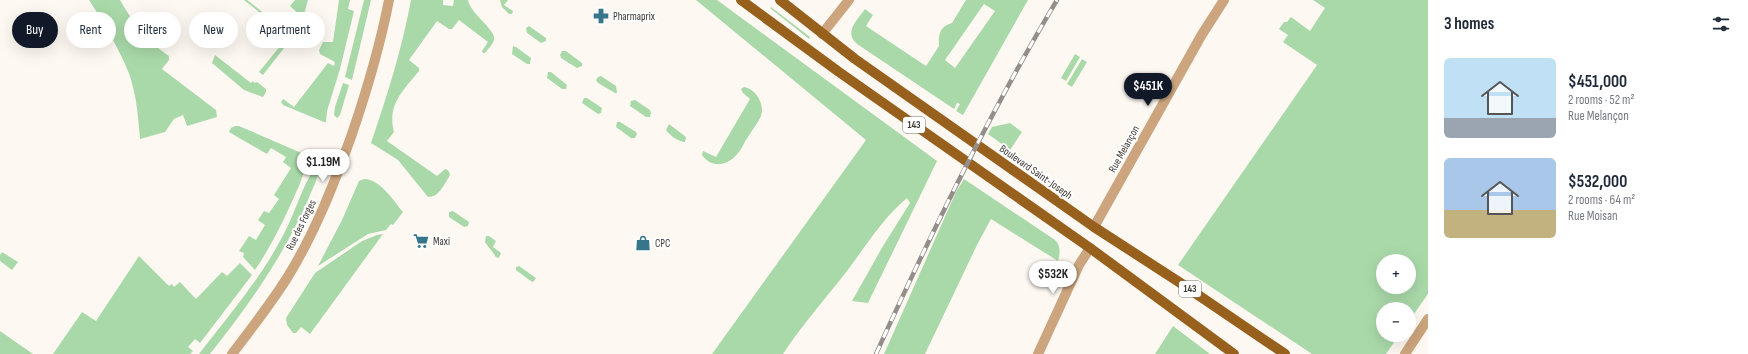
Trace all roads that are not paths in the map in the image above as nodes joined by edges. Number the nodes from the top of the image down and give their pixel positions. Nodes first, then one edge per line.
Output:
1 (389, 0) edge
2 (740, 0) edge
3 (780, 0) edge
4 (849, 0) edge
5 (1224, 0) edge
6 (822, 34) junction
7 (1094, 227) junction
8 (1090, 248) junction
9 (1428, 319) edge
10 (232, 354) edge
11 (1038, 354) edge
12 (1234, 354) edge
13 (1285, 354) edge
14 (1405, 354) edge

1 - 10 street, Rue des Forges
2 - 8 main road, 143
3 - 6 main road, Boulevard Saint-Joseph / 143
4 - 6 street
5 - 7 street, Rue Melançon
6 - 7 main road, Boulevard Saint-Joseph / 143
7 - 13 main road, Boulevard Saint-Joseph / 143
8 - 11 street
8 - 12 main road, 143
9 - 14 street

